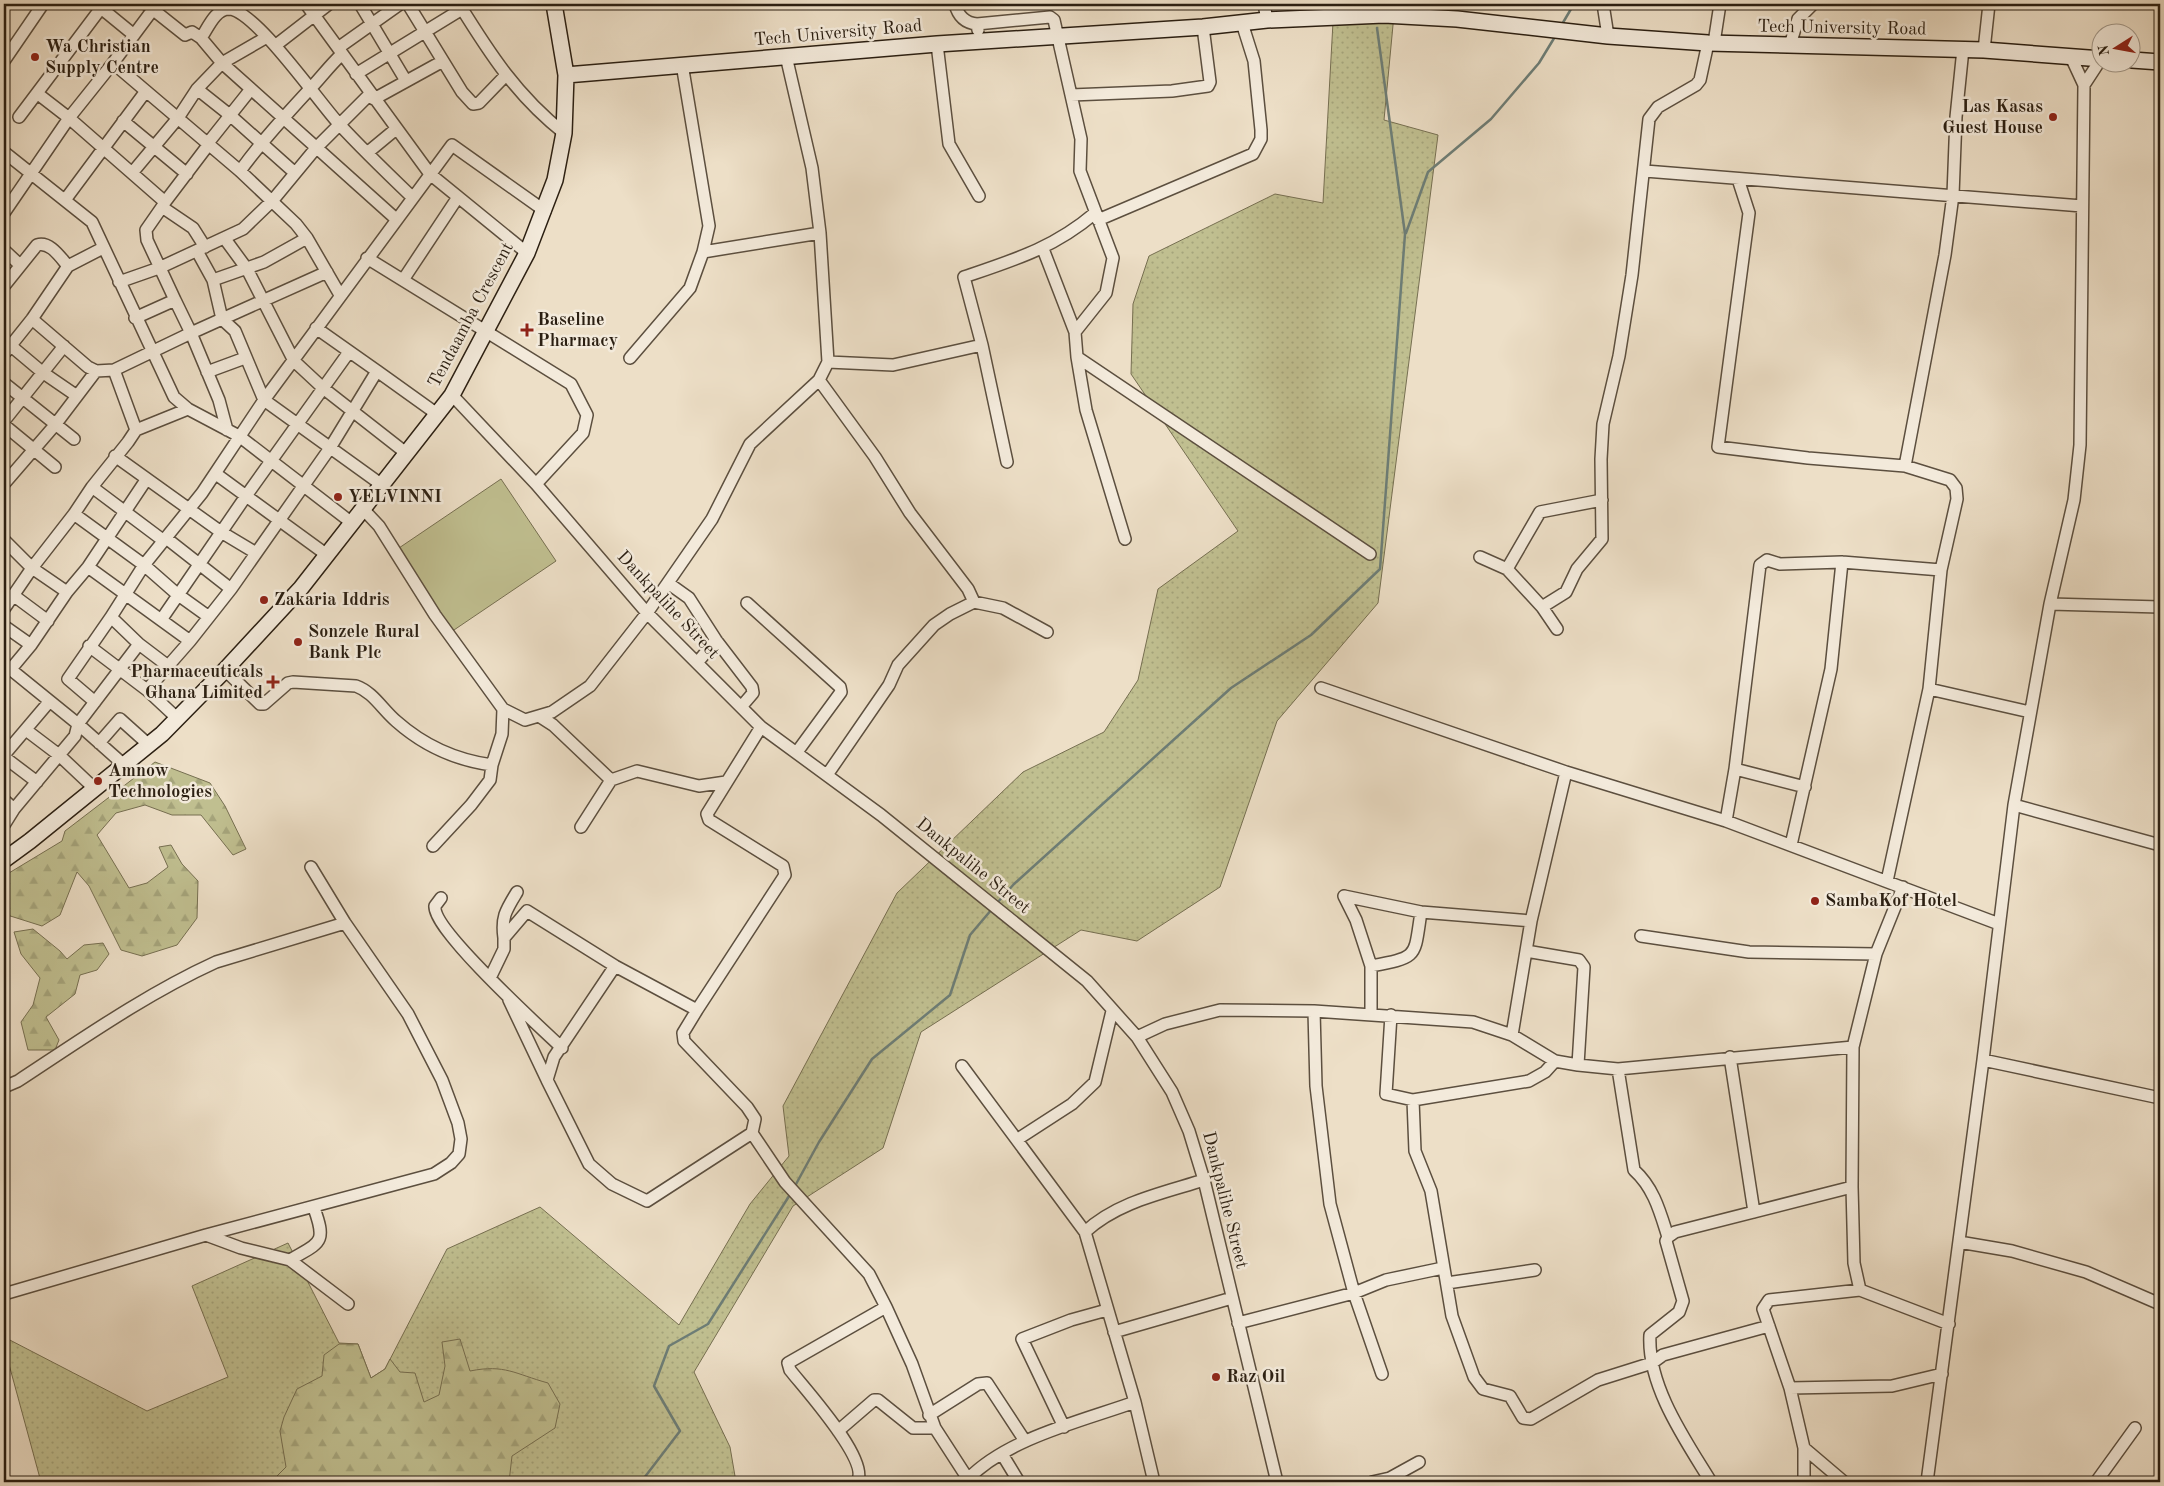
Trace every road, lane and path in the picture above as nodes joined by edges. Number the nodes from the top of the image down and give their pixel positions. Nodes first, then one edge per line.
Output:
1 (42, 4) edge
2 (306, 4) edge
3 (329, 4) edge
4 (360, 4) edge
5 (400, 4) edge
6 (408, 4) edge
7 (554, 4) edge
8 (955, 4) edge
9 (1264, 4) edge
10 (1603, 4) edge
11 (1720, 4) edge
12 (1813, 4) edge
13 (1989, 4) edge
14 (102, 6) edge
15 (152, 6) edge
16 (461, 6) edge
17 (314, 15) junction
18 (1267, 20) junction
19 (372, 22) junction
20 (1242, 23) junction
21 (977, 24) junction
22 (1203, 27) junction
23 (426, 30) junction
24 (134, 35) junction
25 (1608, 36) junction
26 (267, 37) junction
27 (1058, 37) junction
28 (201, 38) junction
29 (979, 41) junction
30 (1711, 43) junction
31 (937, 44) junction
32 (276, 45) junction
33 (1790, 45) junction
34 (1963, 49) junction
35 (1984, 50) junction
36 (340, 51) junction
37 (389, 53) junction
38 (786, 56) junction
39 (2071, 57) junction
40 (2092, 58) edge
41 (4, 61) edge
42 (443, 61) junction
43 (2142, 61) edge
44 (2160, 62) edge
45 (113, 63) junction
46 (222, 63) junction
47 (682, 64) junction
48 (2092, 72) edge
49 (356, 74) junction
50 (506, 75) junction
51 (566, 75) junction
52 (406, 81) junction
53 (2084, 84) junction
54 (197, 89) junction
55 (251, 89) junction
56 (310, 90) junction
57 (146, 91) junction
58 (38, 94) junction
59 (1071, 95) junction
60 (372, 96) junction
61 (231, 116) junction
62 (283, 116) junction
63 (19, 117) dead end
64 (69, 118) junction
65 (178, 118) junction
66 (123, 121) junction
67 (339, 124) junction
68 (396, 128) junction
69 (564, 133) junction
70 (261, 143) junction
71 (209, 144) junction
72 (154, 147) junction
73 (104, 148) junction
74 (316, 148) junction
75 (4, 152) edge
76 (367, 153) junction
77 (240, 171) junction
78 (1645, 171) junction
79 (132, 172) junction
80 (32, 173) junction
81 (294, 173) junction
82 (187, 174) junction
83 (430, 174) junction
84 (1738, 179) junction
85 (1953, 195) junction
86 (412, 196) junction
87 (978, 196) dead end
88 (8, 197) edge
89 (458, 197) junction
90 (65, 200) junction
91 (273, 200) junction
92 (164, 204) junction
93 (2082, 206) junction
94 (545, 211) junction
95 (4, 213) edge
96 (1097, 217) junction
97 (396, 219) junction
98 (820, 233) junction
99 (224, 238) junction
100 (307, 238) junction
101 (103, 248) junction
102 (201, 249) junction
103 (1043, 249) junction
104 (4, 250) edge
105 (703, 252) junction
106 (527, 253) junction
107 (367, 258) junction
108 (20, 265) junction
109 (68, 266) junction
110 (159, 268) junction
111 (246, 269) junction
112 (327, 272) junction
113 (213, 280) junction
114 (403, 280) junction
115 (119, 282) junction
116 (4, 286) edge
117 (340, 295) junction
118 (174, 300) junction
119 (263, 301) junction
120 (135, 318) junction
121 (222, 318) junction
122 (32, 319) junction
123 (316, 328) junction
124 (485, 331) junction
125 (1075, 332) junction
126 (191, 333) junction
127 (982, 345) junction
128 (64, 346) junction
129 (6, 347) edge
130 (151, 351) junction
131 (350, 352) junction
132 (1077, 357) junction
133 (245, 358) junction
134 (630, 358) dead end
135 (294, 360) junction
136 (828, 362) junction
137 (114, 370) junction
138 (96, 371) junction
139 (377, 371) junction
140 (42, 372) junction
141 (207, 372) junction
142 (819, 380) junction
143 (4, 383) edge
144 (323, 388) junction
145 (452, 395) junction
146 (77, 396) junction
147 (23, 398) junction
148 (264, 400) junction
149 (188, 409) junction
150 (352, 410) junction
151 (437, 414) junction
152 (4, 420) edge
153 (55, 424) junction
154 (297, 424) junction
155 (4, 425) edge
156 (136, 430) junction
157 (227, 430) junction
158 (239, 436) junction
159 (74, 439) dead end
160 (330, 448) junction
161 (33, 450) junction
162 (406, 453) junction
163 (115, 456) junction
164 (271, 461) junction
165 (1007, 462) dead end
166 (1905, 466) junction
167 (55, 467) dead end
168 (8, 471) edge
169 (216, 474) junction
170 (146, 480) junction
171 (4, 484) edge
172 (536, 484) junction
173 (303, 485) junction
174 (382, 485) junction
175 (92, 487) junction
176 (246, 496) junction
177 (1602, 500) junction
178 (189, 509) junction
179 (363, 509) junction
180 (124, 511) junction
181 (74, 514) junction
182 (279, 520) junction
183 (352, 522) junction
184 (222, 532) junction
185 (107, 538) junction
186 (1125, 539) dead end
187 (4, 540) edge
188 (165, 540) junction
189 (256, 552) junction
190 (1370, 554) dead end
191 (327, 555) junction
192 (1480, 557) dead end
193 (1842, 562) junction
194 (198, 564) junction
195 (144, 565) junction
196 (88, 567) junction
197 (32, 568) junction
198 (1507, 569) junction
199 (1940, 570) junction
200 (668, 583) junction
201 (231, 589) junction
202 (67, 592) junction
203 (126, 594) junction
204 (177, 594) junction
205 (13, 595) junction
206 (974, 602) junction
207 (747, 603) dead end
208 (2050, 604) junction
209 (1542, 607) junction
210 (2160, 607) edge
211 (4, 609) edge
212 (647, 613) junction
213 (111, 617) junction
214 (209, 617) junction
215 (161, 620) junction
216 (48, 621) junction
217 (4, 626) edge
218 (1557, 629) dead end
219 (1047, 632) dead end
220 (716, 640) junction
221 (190, 641) junction
222 (139, 644) junction
223 (31, 645) junction
224 (89, 646) junction
225 (697, 663) junction
226 (168, 666) junction
227 (7, 667) edge
228 (122, 669) junction
229 (225, 670) junction
230 (1321, 688) dead end
231 (1929, 689) junction
232 (147, 690) junction
233 (49, 702) junction
234 (95, 702) junction
235 (741, 707) junction
236 (503, 709) junction
237 (2030, 712) junction
238 (539, 716) junction
239 (178, 719) junction
240 (78, 724) junction
241 (761, 727) junction
242 (26, 730) junction
243 (100, 743) junction
244 (149, 745) junction
245 (797, 752) junction
246 (59, 755) junction
247 (4, 756) edge
248 (123, 764) junction
249 (492, 765) junction
250 (1735, 769) junction
251 (1566, 772) junction
252 (827, 775) junction
253 (611, 780) junction
254 (37, 782) junction
255 (726, 782) junction
256 (1805, 787) junction
257 (95, 789) junction
258 (4, 800) edge
259 (2014, 805) junction
260 (14, 809) junction
261 (1726, 821) junction
262 (4, 825) edge
263 (581, 827) dead end
264 (1791, 845) junction
265 (433, 846) dead end
266 (2160, 846) edge
267 (4, 860) edge
268 (311, 866) dead end
269 (1887, 881) junction
270 (1903, 887) junction
271 (517, 892) dead end
272 (441, 898) dead end
273 (1421, 912) junction
274 (1531, 921) junction
275 (345, 922) junction
276 (2000, 924) junction
277 (1640, 936) dead end
278 (504, 938) junction
279 (1526, 951) junction
280 (1876, 954) junction
281 (615, 966) junction
282 (1371, 966) junction
283 (490, 978) junction
284 (505, 992) junction
285 (697, 1010) junction
286 (1112, 1011) junction
287 (1314, 1011) junction
288 (1371, 1013) junction
289 (1392, 1015) junction
290 (1512, 1035) junction
291 (1137, 1038) junction
292 (1853, 1047) junction
293 (562, 1048) junction
294 (1730, 1057) junction
295 (1983, 1060) junction
296 (1555, 1061) junction
297 (962, 1066) dead end
298 (1578, 1066) junction
299 (1618, 1069) junction
300 (547, 1080) junction
301 (4, 1087) edge
302 (2160, 1098) edge
303 (1413, 1100) junction
304 (752, 1133) junction
305 (1018, 1139) junction
306 (1204, 1180) junction
307 (1852, 1187) junction
308 (314, 1208) junction
309 (1754, 1212) junction
310 (1085, 1232) junction
311 (206, 1235) junction
312 (1668, 1237) junction
313 (1959, 1242) junction
314 (290, 1260) junction
315 (1443, 1268) junction
316 (1535, 1270) dead end
317 (1447, 1283) junction
318 (1860, 1290) junction
319 (1354, 1293) junction
320 (4, 1294) edge
321 (1232, 1298) junction
322 (348, 1304) dead end
323 (2160, 1304) edge
324 (886, 1307) junction
325 (1107, 1310) junction
326 (1238, 1324) junction
327 (1949, 1324) junction
328 (1769, 1326) junction
329 (1114, 1332) junction
330 (1652, 1364) junction
331 (1382, 1374) dead end
332 (1942, 1374) junction
333 (1790, 1388) junction
334 (1135, 1402) junction
335 (930, 1415) junction
336 (1064, 1427) junction
337 (934, 1428) junction
338 (2135, 1428) dead end
339 (838, 1431) junction
340 (1025, 1442) junction
341 (1804, 1448) junction
342 (1002, 1454) junction
343 (1420, 1462) dead end
344 (857, 1482) edge
345 (1019, 1482) edge
346 (1154, 1482) edge
347 (1277, 1482) edge
348 (1372, 1482) edge
349 (1711, 1482) edge
350 (1804, 1482) edge
351 (1844, 1482) edge
352 (1927, 1482) edge
353 (2096, 1482) edge

1 - 41 street
2 - 17 street
3 - 17 street
4 - 19 street
5 - 19 street
6 - 23 street
7 - 51 street, Tendaamba Crescent
8 - 21 street
9 - 18 street
10 - 25 street
11 - 30 street
12 - 33 street
13 - 35 street
14 - 24 street
14 - 58 street
15 - 24 street
15 - 28 street
16 - 23 street
16 - 50 street
17 - 32 street
17 - 36 street
18 - 20 street, Tech University Road
18 - 25 street, Tech University Road
19 - 36 street
19 - 37 street
20 - 22 street, Tech University Road
20 - 96 street
21 - 27 street
21 - 29 street
22 - 27 street, Tech University Road
22 - 59 street
23 - 37 street
23 - 42 street
24 - 45 street
25 - 30 street, Tech University Road
26 - 28 street
26 - 32 street
26 - 46 street
27 - 29 street, Tech University Road
27 - 59 street
28 - 46 street
29 - 31 street, Tech University Road
30 - 33 street, Tech University Road
30 - 78 street
31 - 38 street, Tech University Road
31 - 87 street
32 - 56 street
33 - 34 street, Tech University Road
34 - 35 street, Tech University Road
34 - 85 street
35 - 39 street, Tech University Road
36 - 49 street
36 - 56 street
37 - 49 street
37 - 52 street
38 - 47 street, Tech University Road
38 - 98 street
39 - 40 street, Tech University Road
39 - 53 street
42 - 50 street
42 - 52 street
43 - 44 street
45 - 57 street
45 - 64 street
46 - 54 street
46 - 55 street
47 - 51 street, Tech University Road
47 - 105 street
48 - 53 street
49 - 60 street
50 - 69 street
51 - 69 street, Tendaamba Crescent
52 - 60 street
53 - 93 street
54 - 61 street
54 - 65 street
55 - 61 street
55 - 62 street
56 - 62 street
56 - 67 street
57 - 65 street
57 - 66 street
58 - 63 street
58 - 64 street
59 - 96 street
60 - 67 street
60 - 68 street
61 - 70 street
61 - 71 street
62 - 70 street
62 - 74 street
64 - 73 street
64 - 80 street
65 - 71 street
65 - 72 street
66 - 72 street
66 - 73 street
67 - 74 street
67 - 76 street
68 - 76 street
68 - 83 street
69 - 94 street, Tendaamba Crescent
70 - 77 street
70 - 81 street
71 - 77 street
71 - 82 street
72 - 79 street
72 - 82 street
73 - 79 street
73 - 90 street
74 - 81 street
74 - 97 street
75 - 80 street
76 - 86 street
77 - 91 street
78 - 84 street
78 - 177 street
79 - 92 street
80 - 88 street
80 - 90 street
81 - 91 street
82 - 92 street
83 - 86 street
83 - 89 street
83 - 94 street
84 - 85 street
84 - 166 street
85 - 93 street
85 - 166 street
86 - 97 street
88 - 95 street
89 - 106 street
89 - 114 street
90 - 101 street
91 - 99 street
91 - 100 street
92 - 102 street
92 - 110 street
93 - 208 street
94 - 106 street, Tendaamba Crescent
96 - 103 street
96 - 125 street
97 - 107 street
98 - 105 street
98 - 136 street
99 - 102 street
99 - 111 street
100 - 111 street
100 - 112 street
101 - 109 street
101 - 115 street
102 - 110 street
102 - 113 street
103 - 125 street
103 - 127 street
104 - 108 street
105 - 134 street
106 - 124 street, Tendaamba Crescent
107 - 114 street
107 - 117 street
108 - 109 street
108 - 116 street
109 - 122 street
110 - 115 street
110 - 118 street
111 - 113 street
111 - 119 street
112 - 117 street
112 - 119 street
113 - 121 street
114 - 124 street
115 - 120 street
117 - 123 street
118 - 120 street
118 - 126 street
119 - 121 street
119 - 135 street
120 - 130 street
121 - 126 street
121 - 133 street
122 - 128 street
122 - 129 street
123 - 131 street
123 - 135 street
124 - 145 street, Tendaamba Crescent
124 - 172 street
125 - 132 street
126 - 130 street
126 - 141 street
127 - 136 street
127 - 165 street
128 - 138 street
128 - 140 street
129 - 140 street
130 - 137 street
130 - 149 street
131 - 139 street
131 - 144 street
132 - 186 street
132 - 190 street
133 - 141 street
133 - 148 street
135 - 144 street
135 - 148 street
136 - 142 street
137 - 138 street
137 - 156 street
138 - 146 street
139 - 150 street
139 - 151 street
140 - 146 street
140 - 147 street
141 - 157 street
142 - 200 street
142 - 206 street
143 - 147 street
144 - 150 street
144 - 154 street
145 - 151 street, Tendaamba Crescent
145 - 172 street, Dankpalihe Street
146 - 153 street
147 - 152 street
147 - 153 street
148 - 154 street
148 - 158 street
149 - 156 street
149 - 157 street
150 - 160 street
150 - 162 street
151 - 162 street, Tendaamba Crescent
153 - 159 street
153 - 161 street
154 - 160 street
154 - 164 street
155 - 161 street
156 - 163 street
157 - 158 street
158 - 164 street
158 - 169 street
160 - 173 street
160 - 174 street
161 - 167 street
161 - 168 street
162 - 174 street, Tendaamba Crescent
163 - 170 street
163 - 175 street
164 - 173 street
164 - 176 street
166 - 199 street
168 - 171 street
169 - 176 street
169 - 178 street
170 - 178 street
170 - 180 street
172 - 212 street, Dankpalihe Street
173 - 182 street
173 - 183 street
174 - 179 street, Tendaamba Crescent
175 - 180 street
175 - 181 street
176 - 182 street
176 - 184 street
177 - 198 street
177 - 209 street
178 - 184 street
178 - 188 street
179 - 183 street, Tendaamba Crescent
179 - 236 street
180 - 185 street
180 - 188 street
181 - 185 street
181 - 197 street
182 - 189 street
182 - 191 street
183 - 191 street, Tendaamba Crescent
184 - 189 street
184 - 194 street
185 - 195 street
185 - 196 street
187 - 197 street
188 - 194 street
188 - 195 street
189 - 201 street
191 - 229 street, Tendaamba Crescent
192 - 198 street
193 - 199 street
193 - 250 street
193 - 256 street
194 - 201 street
194 - 204 street
195 - 203 street
195 - 204 street
196 - 202 street
196 - 203 street
197 - 202 street
197 - 205 street
198 - 209 street
199 - 231 street
200 - 212 street
200 - 220 street
201 - 214 street
202 - 216 street
203 - 213 street
203 - 215 street
204 - 214 street
204 - 215 street
205 - 211 street
205 - 216 street
206 - 219 street
206 - 252 street
207 - 245 street
208 - 210 street
208 - 237 street
209 - 218 street
212 - 225 street, Dankpalihe Street
212 - 238 street
213 - 222 street
213 - 224 street
214 - 221 street
215 - 221 street
216 - 223 street
217 - 223 street
220 - 225 street
220 - 235 street
221 - 226 street
222 - 226 street
222 - 228 street
223 - 227 street
224 - 228 street
224 - 234 street
225 - 235 street, Dankpalihe Street
226 - 232 street
227 - 233 street
228 - 232 street
228 - 234 street
229 - 239 street, Tendaamba Crescent
229 - 249 street
230 - 251 street
231 - 237 street
231 - 269 street
232 - 239 street
233 - 240 street
233 - 242 street
234 - 240 street
235 - 241 street, Dankpalihe Street
236 - 238 street
236 - 249 street
237 - 259 street
238 - 253 street
239 - 244 street, Tendaamba Crescent
240 - 243 street
240 - 246 street
241 - 245 street, Dankpalihe Street
241 - 255 street
242 - 246 street
242 - 247 street
243 - 244 street
243 - 248 street
244 - 248 street, Tendaamba Crescent
245 - 252 street, Dankpalihe Street
246 - 254 street
246 - 257 street
247 - 254 street
248 - 257 street, Tendaamba Crescent
249 - 265 street
250 - 256 street
250 - 261 street
251 - 261 street
251 - 274 street
252 - 286 street, Dankpalihe Street
253 - 255 street
253 - 263 street
254 - 260 street
255 - 285 street
256 - 264 street
257 - 267 street, Tendaamba Crescent
258 - 260 street
259 - 266 street
259 - 276 street
260 - 262 street
261 - 264 street
264 - 269 street
268 - 275 street
269 - 270 street
270 - 276 street
270 - 280 street
271 - 278 street
272 - 283 street
273 - 274 street
273 - 282 street
273 - 282 street
274 - 279 street
275 - 301 street
275 - 308 street
276 - 295 street
277 - 280 street
278 - 281 street
278 - 283 street
279 - 290 street
279 - 298 street
280 - 292 street
281 - 285 street
281 - 293 street
282 - 288 street
283 - 284 street
284 - 293 street
284 - 300 street
285 - 304 street
286 - 291 street, Dankpalihe Street
286 - 305 street
287 - 288 street
287 - 291 street
287 - 319 street
288 - 289 street
289 - 290 street
289 - 303 street
290 - 296 street
291 - 306 street, Dankpalihe Street
292 - 294 street
292 - 307 street
293 - 300 street
294 - 299 street
294 - 309 street
295 - 302 street
295 - 313 street
296 - 298 street
296 - 303 street
297 - 305 street
298 - 299 street
299 - 312 street
300 - 304 street
303 - 315 street
304 - 324 street
305 - 310 street
306 - 310 street
306 - 321 street, Dankpalihe Street
307 - 309 street
307 - 318 street
308 - 311 street
308 - 314 street
309 - 312 street
310 - 325 street
311 - 314 street
311 - 320 street
312 - 330 street
313 - 323 street
313 - 327 street
314 - 322 street
315 - 317 street
315 - 319 street
316 - 317 street
317 - 330 street
318 - 327 street
318 - 328 street
319 - 326 street
319 - 331 street
321 - 326 street, Dankpalihe Street
321 - 329 street
324 - 335 street
324 - 339 street
325 - 329 street
325 - 336 street
326 - 347 street, Dankpalihe Street
327 - 332 street
328 - 330 street
328 - 333 street
329 - 334 street
330 - 349 street
332 - 333 street
332 - 352 street
333 - 341 street
334 - 336 street
334 - 346 street
335 - 337 street
335 - 340 street
336 - 340 street
337 - 339 street
337 - 342 street
338 - 353 street
339 - 344 street
340 - 342 street
341 - 350 street
341 - 351 street
342 - 345 street
343 - 348 street

